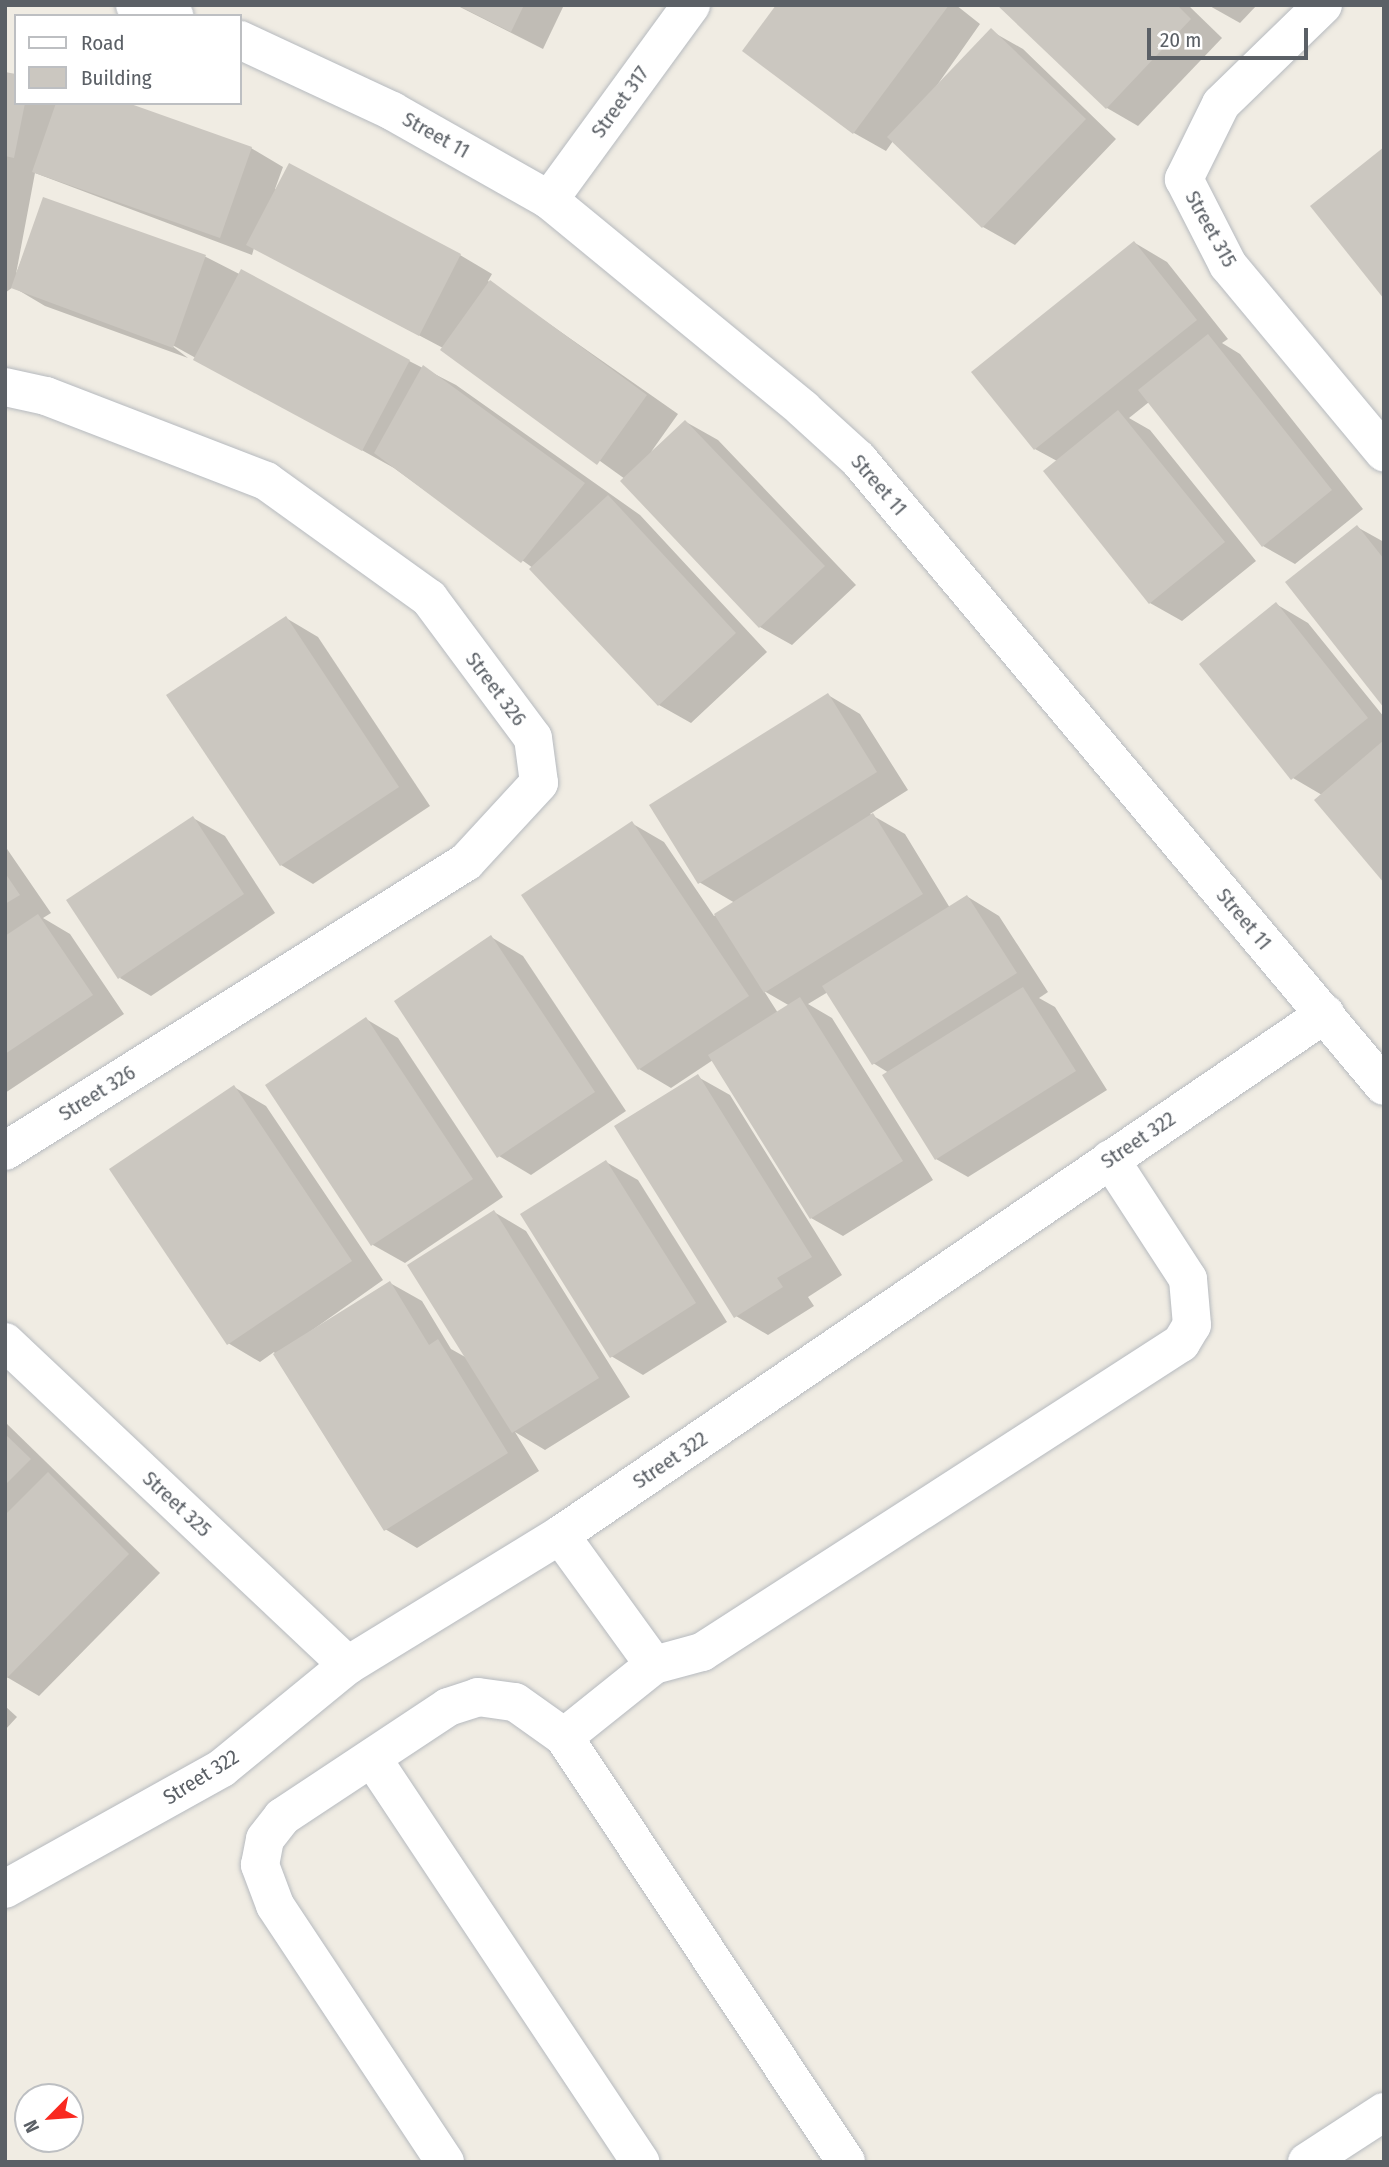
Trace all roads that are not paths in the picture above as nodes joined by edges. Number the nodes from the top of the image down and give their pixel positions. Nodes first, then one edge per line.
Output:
1 (135, 5) edge
2 (691, 5) edge
3 (1323, 5) edge
4 (167, 14) edge
5 (242, 41) edge
6 (549, 200) junction
7 (5, 387) edge
8 (1384, 453) edge
9 (1325, 1014) junction
10 (1384, 1086) edge
11 (5, 1151) edge
12 (1110, 1159) junction
13 (5, 1342) edge
14 (560, 1535) junction
15 (348, 1665) junction
16 (654, 1665) junction
17 (564, 1737) junction
18 (372, 1758) junction
19 (5, 1889) edge
20 (1384, 2112) edge
21 (445, 2162) edge
22 (640, 2162) edge
23 (846, 2162) edge
24 (1307, 2162) edge

1 - 4 street
2 - 6 street, Street 317
3 - 8 street, Street 315
5 - 6 street, Street 11
6 - 9 street, Street 11
7 - 11 street, Street 326
9 - 10 street, Street 11
9 - 12 street, Street 322
12 - 14 street, Street 322
12 - 16 street
13 - 15 street, Street 325
14 - 15 street, Street 322
14 - 16 street
15 - 19 street, Street 322
16 - 17 street
17 - 18 street
17 - 23 street
18 - 21 street
18 - 22 street
20 - 24 street

